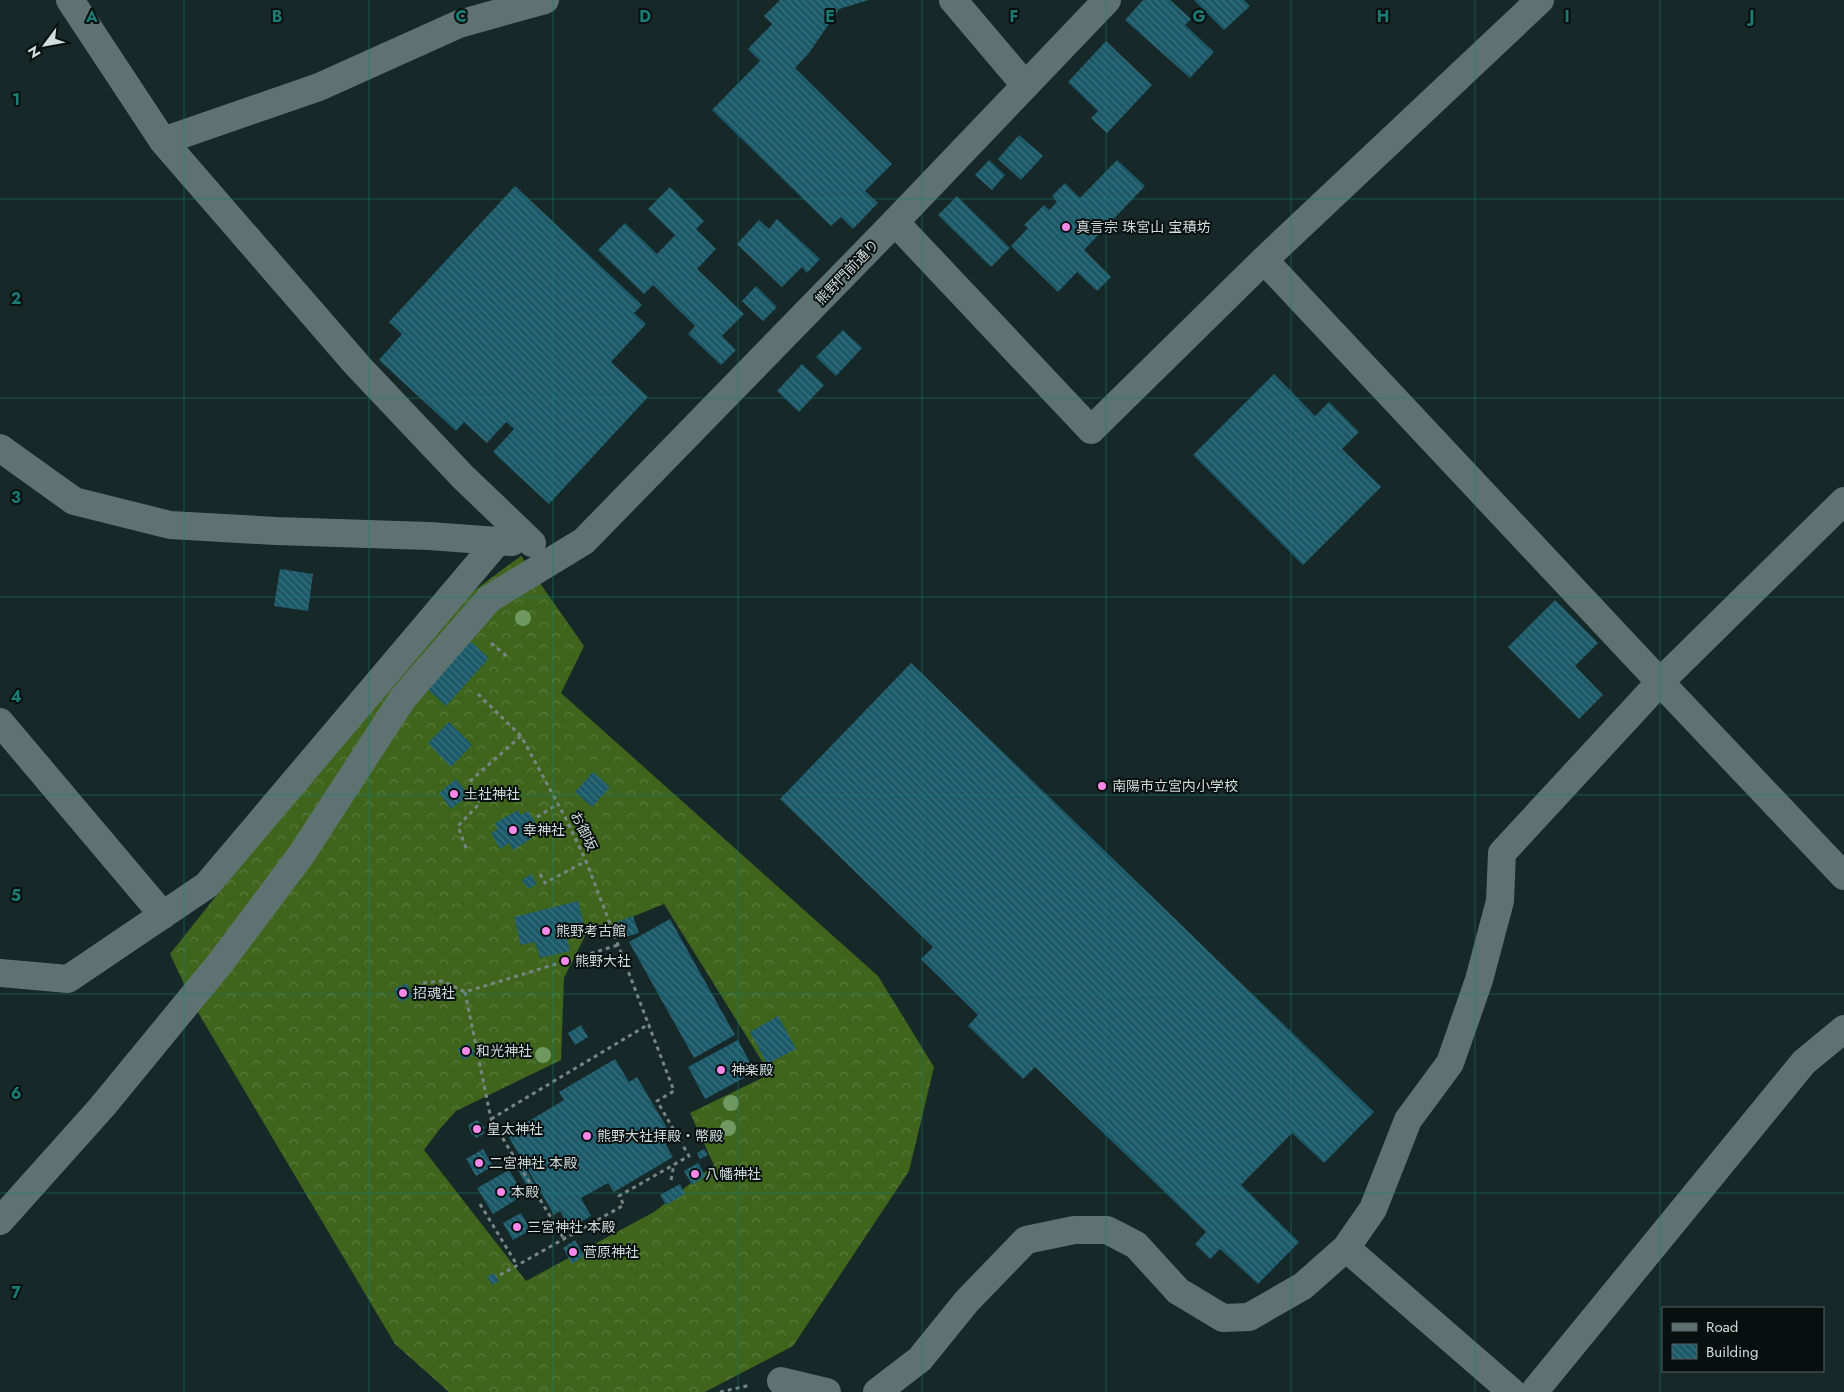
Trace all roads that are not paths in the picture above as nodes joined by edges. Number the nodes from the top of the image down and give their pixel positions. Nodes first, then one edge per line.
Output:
1 (70, 0) edge
2 (545, 0) edge
3 (953, 0) edge
4 (1107, 0) edge
5 (1540, 0) edge
6 (1025, 85) junction
7 (163, 141) junction
8 (895, 222) junction
9 (1264, 260) junction
10 (0, 448) edge
11 (1844, 502) edge
12 (498, 541) junction
13 (584, 541) junction
14 (532, 543) junction
15 (1660, 682) junction
16 (0, 722) edge
17 (1844, 876) edge
18 (164, 915) junction
19 (0, 973) edge
20 (1844, 1029) edge
21 (0, 1220) edge
22 (1346, 1248) junction
23 (781, 1381) dead end
24 (827, 1392) edge
25 (877, 1392) edge
26 (1512, 1392) edge
27 (1534, 1392) edge

1 - 7 street
2 - 7 street
3 - 6 street
4 - 6 street, 熊野門前通り
5 - 9 street
6 - 8 street, 熊野門前通り
7 - 14 street
8 - 9 street
8 - 13 street, 熊野門前通り
9 - 15 street
10 - 12 street
11 - 15 street
12 - 14 street
12 - 18 street
13 - 14 street
13 - 21 street, 熊野門前通り
15 - 17 street
15 - 22 street
16 - 18 street
18 - 19 street
20 - 27 street
22 - 25 street
22 - 26 street
23 - 24 street

